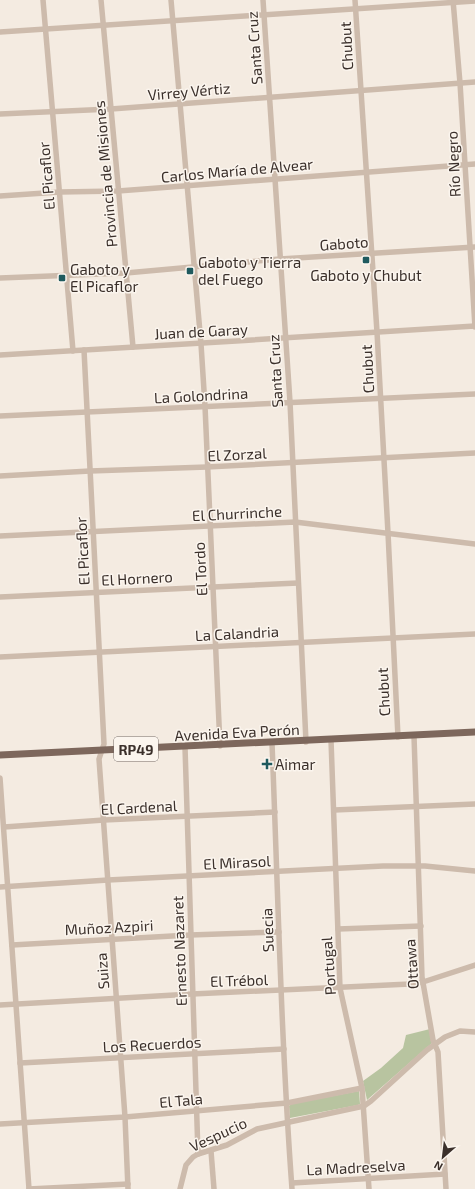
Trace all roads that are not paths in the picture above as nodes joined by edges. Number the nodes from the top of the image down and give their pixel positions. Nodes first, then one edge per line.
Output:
1 (43, 0) edge
2 (101, 0) edge
3 (171, 0) edge
4 (262, 0) edge
5 (355, 0) edge
6 (454, 1) edge
7 (475, 1) edge
8 (356, 9) junction
9 (264, 15) junction
10 (173, 21) junction
11 (103, 26) junction
12 (46, 30) junction
13 (0, 32) edge
14 (475, 82) edge
15 (460, 83) junction
16 (360, 90) junction
17 (270, 97) junction
18 (180, 103) junction
19 (111, 109) junction
20 (53, 112) junction
21 (0, 114) edge
22 (475, 164) edge
23 (465, 165) junction
24 (366, 172) junction
25 (275, 178) junction
26 (188, 185) junction
27 (118, 191) junction
28 (60, 192) junction
29 (0, 196) edge
30 (472, 247) edge
31 (372, 254) junction
32 (280, 259) junction
33 (194, 267) junction
34 (126, 273) junction
35 (67, 275) junction
36 (0, 278) edge
37 (475, 326) edge
38 (377, 332) junction
39 (286, 339) junction
40 (201, 344) junction
41 (133, 346) junction
42 (84, 350) junction
43 (73, 351) junction
44 (0, 355) edge
45 (475, 394) edge
46 (381, 398) junction
47 (290, 402) junction
48 (205, 406) junction
49 (88, 412) junction
50 (0, 416) edge
51 (475, 454) edge
52 (384, 458) junction
53 (292, 463) junction
54 (207, 467) junction
55 (90, 471) junction
56 (0, 476) edge
57 (295, 522) junction
58 (210, 526) junction
59 (93, 532) junction
60 (388, 533) junction
61 (0, 536) edge
62 (475, 544) edge
63 (298, 583) junction
64 (214, 586) junction
65 (96, 592) junction
66 (0, 596) edge
67 (475, 634) edge
68 (393, 638) junction
69 (301, 642) junction
70 (216, 646) junction
71 (99, 652) junction
72 (0, 657) edge
73 (475, 732) edge
74 (398, 736) junction
75 (414, 736) junction
76 (331, 740) junction
77 (306, 742) junction
78 (272, 743) junction
79 (220, 746) junction
80 (185, 747) junction
81 (102, 751) junction
82 (0, 755) edge
83 (0, 778) edge
84 (475, 804) edge
85 (417, 806) junction
86 (334, 810) junction
87 (275, 812) junction
88 (187, 816) junction
89 (104, 820) junction
90 (4, 827) junction
91 (418, 866) junction
92 (336, 869) junction
93 (475, 871) edge
94 (277, 872) junction
95 (189, 876) junction
96 (108, 880) junction
97 (7, 886) junction
98 (0, 887) edge
99 (421, 926) junction
100 (338, 929) junction
101 (279, 932) junction
102 (190, 935) junction
103 (112, 939) junction
104 (12, 946) junction
105 (475, 964) edge
106 (423, 982) junction
107 (340, 988) junction
108 (281, 991) junction
109 (192, 994) junction
110 (116, 998) junction
111 (16, 1004) junction
112 (0, 1005) edge
113 (475, 1032) edge
114 (434, 1044) junction
115 (284, 1049) junction
116 (194, 1053) junction
117 (120, 1057) junction
118 (20, 1064) junction
119 (362, 1088) junction
120 (286, 1103) junction
121 (364, 1106) junction
122 (196, 1111) junction
123 (124, 1117) junction
124 (287, 1122) junction
125 (24, 1123) junction
126 (0, 1124) edge
127 (211, 1151) junction
128 (198, 1154) junction
129 (445, 1174) junction
130 (369, 1179) junction
131 (128, 1186) edge
132 (292, 1186) edge
133 (29, 1189) edge
134 (180, 1189) edge
135 (214, 1189) edge
136 (370, 1189) edge
137 (446, 1189) edge

1 - 12 street, El Picaflor
2 - 11 street, Provincia de Misiones
3 - 10 street, El Tordo
4 - 9 street, Santa Cruz
5 - 8 street, Chubut
6 - 7 street
6 - 8 street
6 - 15 street, Río Negro
8 - 9 street
8 - 16 street, Chubut
9 - 10 street
9 - 17 street, Santa Cruz
10 - 11 street
10 - 18 street, El Tordo
11 - 12 street
11 - 19 street, Provincia de Misiones
12 - 13 street
12 - 20 street, El Picaflor
14 - 15 street, Virrey Vértiz
15 - 16 street, Virrey Vértiz
15 - 23 street, Río Negro
16 - 17 street, Virrey Vértiz
16 - 24 street, Chubut
17 - 18 street, Virrey Vértiz
17 - 25 street, Santa Cruz
18 - 19 street, Virrey Vértiz
18 - 26 street, El Tordo
19 - 20 street, Virrey Vértiz
19 - 27 street, Provincia de Misiones
20 - 21 street, Virrey Vértiz
20 - 28 street, El Picaflor
22 - 23 street, Carlos María de Alvear
23 - 24 street, Carlos María de Alvear
23 - 30 street, Río Negro
24 - 25 street, Carlos María de Alvear
24 - 31 street, Chubut
25 - 26 street, Carlos María de Alvear
25 - 32 street, Santa Cruz
26 - 27 street, Carlos María de Alvear
26 - 33 street, El Tordo
27 - 28 street, Carlos María de Alvear
27 - 34 street, Provincia de Misiones
28 - 29 street, Carlos María de Alvear
28 - 35 street, El Picaflor
30 - 31 street, Gaboto
30 - 37 street, Río Negro
31 - 32 street, Gaboto
31 - 38 street, Chubut
32 - 33 street, Gaboto
32 - 39 street, Santa Cruz
33 - 34 street, Gaboto
33 - 40 street, El Tordo
34 - 35 street, Gaboto
34 - 41 street, Provincia de Misiones
35 - 36 street, Gaboto
35 - 43 street, El Picaflor
37 - 38 street, Juan de Garay
38 - 39 street, Juan de Garay
38 - 46 street, Chubut
39 - 40 street, Juan de Garay
39 - 47 street, Santa Cruz
40 - 41 street, Juan de Garay
40 - 48 street, El Tordo
41 - 42 street, Juan de Garay
42 - 43 street, Juan de Garay
42 - 49 street, El Picaflor
43 - 44 street, Juan de Garay
45 - 46 street, La Golondrina
46 - 47 street, La Golondrina
46 - 52 street, Chubut
47 - 48 street, La Golondrina
47 - 53 street, Santa Cruz
48 - 49 street, La Golondrina
48 - 54 street, El Tordo
49 - 50 street, La Golondrina
49 - 55 street, El Picaflor
51 - 52 street, El Zorzal
52 - 53 street, El Zorzal
52 - 60 street, Chubut
53 - 54 street, El Zorzal
53 - 57 street, Santa Cruz
54 - 55 street, El Zorzal
54 - 58 street, El Tordo
55 - 56 street, El Zorzal
55 - 59 street, El Picaflor
57 - 58 street, El Churrinche
57 - 60 street, El Churrinche
57 - 63 street, Santa Cruz
58 - 59 street, El Churrinche
58 - 64 street, El Tordo
59 - 61 street, El Churrinche
59 - 65 street, El Picaflor
60 - 62 street, El Churrinche
60 - 68 street, Chubut
63 - 64 street, El Hornero
63 - 69 street, Santa Cruz
64 - 65 street, El Hornero
64 - 70 street, El Tordo
65 - 66 street, El Hornero
65 - 71 street, El Picaflor
67 - 68 street, La Calandria
68 - 69 street, La Calandria
68 - 74 street, Chubut
69 - 70 street, La Calandria
69 - 77 street, Santa Cruz
70 - 71 street, La Calandria
70 - 79 street, El Tordo
71 - 72 street, La Calandria
71 - 81 street, El Picaflor
73 - 75 main road, Avenida Eva Perón / RP49
74 - 75 main road, Avenida Eva Perón / RP49
74 - 76 main road, Avenida Eva Perón / RP49
75 - 85 street, Ottawa
76 - 77 main road, Avenida Eva Perón / RP49
76 - 86 street, Portugal
77 - 78 main road, Avenida Eva Perón / RP49
78 - 79 main road, Avenida Eva Perón / RP49
78 - 87 street, Suecia
79 - 80 main road, Avenida Eva Perón / RP49
80 - 81 main road, Avenida Eva Perón / RP49
80 - 88 street, Ernesto Nazaret
81 - 82 main road, Avenida Eva Perón / RP49
81 - 89 street, Suiza
83 - 90 street
84 - 85 street
85 - 86 street
85 - 91 street, Ottawa
86 - 92 street, Portugal
87 - 88 street, El Cardenal
87 - 94 street, Suecia
88 - 89 street, El Cardenal
88 - 95 street, Ernesto Nazaret
89 - 90 street, El Cardenal
89 - 96 street, Suiza
90 - 97 street
91 - 92 street, El Mirasol
91 - 93 street, El Mirasol
91 - 99 street, Ottawa
92 - 94 street, El Mirasol
92 - 100 street, Portugal
94 - 95 street, El Mirasol
94 - 101 street, Suecia
95 - 96 street, El Mirasol
95 - 102 street, Ernesto Nazaret
96 - 97 street, El Mirasol
96 - 103 street, Suiza
97 - 98 street, El Mirasol
97 - 104 street
99 - 100 street
99 - 106 street, Ottawa
100 - 107 street, Portugal
101 - 102 street, Muñoz Azpiri
101 - 108 street, Suecia
102 - 103 street, Muñoz Azpiri
102 - 109 street, Ernesto Nazaret
103 - 104 street, Muñoz Azpiri
103 - 110 street, Suiza
104 - 111 street
105 - 106 street, El Trébol
106 - 107 street, El Trébol
106 - 114 street, Ottawa
107 - 108 street, El Trébol
107 - 119 street, Portugal
108 - 109 street, El Trébol
108 - 115 street, Suecia
109 - 110 street, El Trébol
109 - 116 street, Ernesto Nazaret
110 - 111 street, El Trébol
110 - 117 street, Suiza
111 - 112 street, El Trébol
111 - 118 street
113 - 114 street
114 - 121 street
114 - 129 street, Ottawa
115 - 116 street, Los Recuerdos
115 - 120 street, Suecia
116 - 117 street, Los Recuerdos
116 - 122 street, Ernesto Nazaret
117 - 118 street, Los Recuerdos
117 - 123 street, Suiza
118 - 125 street
119 - 120 street, El Tala
119 - 121 street, Portugal
120 - 122 street, El Tala
120 - 124 street, Suecia
121 - 124 street
121 - 130 street, Portugal
122 - 123 street, El Tala
122 - 128 street, Ernesto Nazaret
123 - 125 street, El Tala
123 - 131 street, Suiza
124 - 127 street, Vespucio
124 - 132 street, Suecia
125 - 126 street, El Tala
125 - 133 street
127 - 128 street, Vespucio
127 - 135 street
128 - 134 street, Vespucio
129 - 130 street, La Madreselva
129 - 137 street, Ottawa
130 - 132 street, La Madreselva
130 - 136 street, Portugal
131 - 133 street

